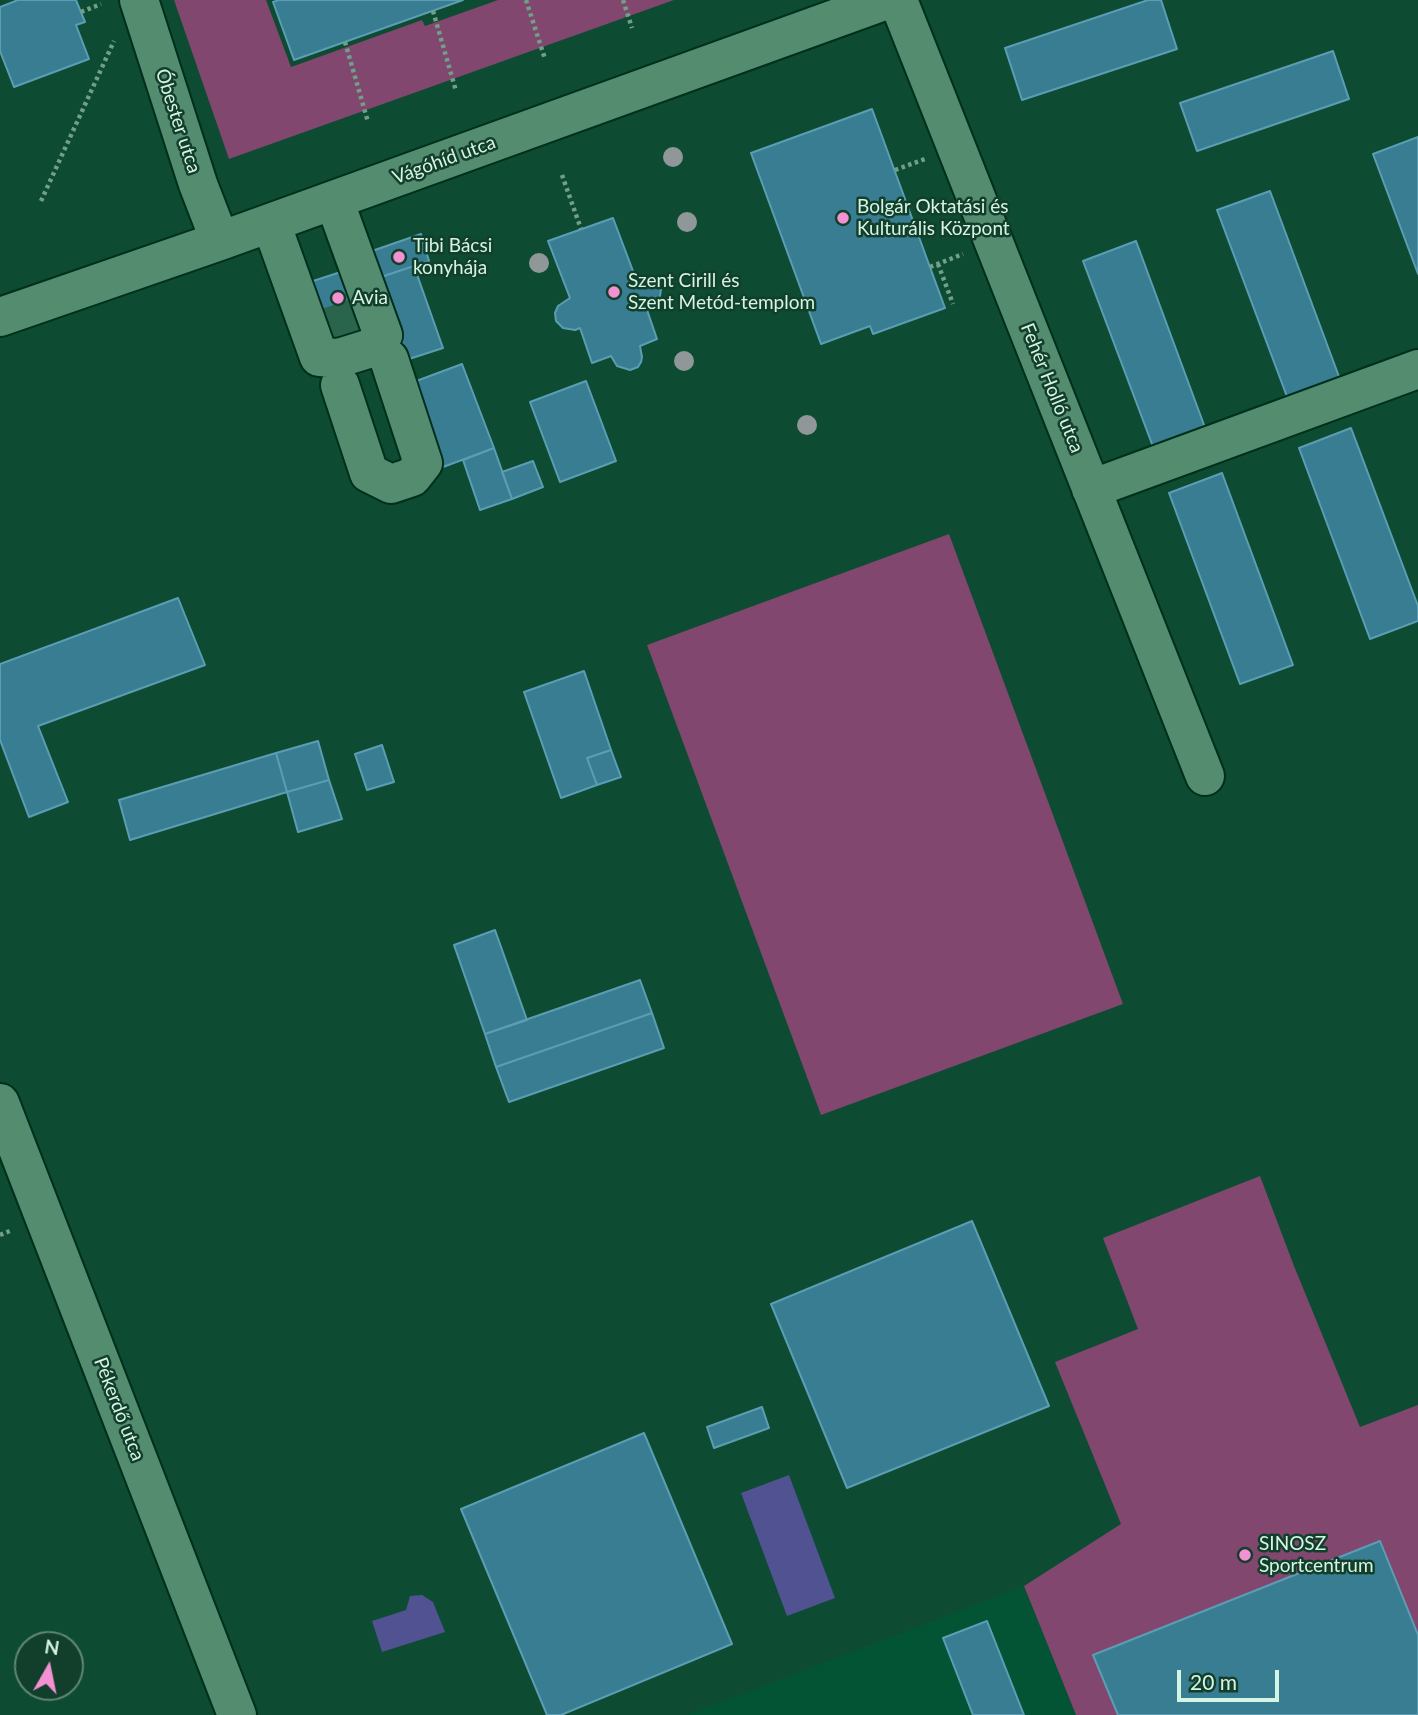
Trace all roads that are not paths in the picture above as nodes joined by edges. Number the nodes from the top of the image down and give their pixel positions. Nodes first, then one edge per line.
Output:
1 (139, 0) edge
2 (887, 0) edge
3 (898, 0) edge
4 (334, 200) junction
5 (271, 223) junction
6 (220, 241) junction
7 (0, 317) edge
8 (378, 330) junction
9 (324, 352) junction
10 (1418, 369) edge
11 (1091, 489) junction
12 (1205, 776) dead end
13 (0, 1103) edge
14 (237, 1715) edge

1 - 6 street, Óbester utca
2 - 4 street, Vágóhíd utca
3 - 11 street, Fehér Holló utca
4 - 5 street, Vágóhíd utca
4 - 8 street
5 - 6 street, Vágóhíd utca
5 - 9 street
6 - 7 street, Vágóhíd utca
8 - 9 street
8 - 9 street
10 - 11 street
11 - 12 street, Fehér Holló utca
13 - 14 street, Pékerdő utca

